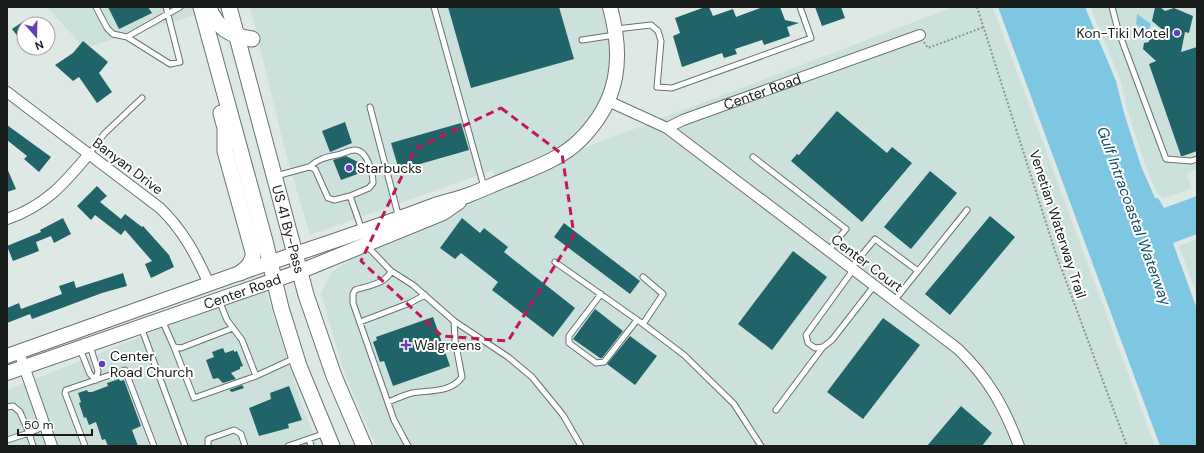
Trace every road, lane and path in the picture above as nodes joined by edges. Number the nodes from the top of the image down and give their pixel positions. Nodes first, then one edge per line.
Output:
1 (96, 7) edge
2 (166, 7) edge
3 (180, 7) edge
4 (200, 7) edge
5 (209, 7) edge
6 (229, 7) edge
7 (434, 7) edge
8 (610, 7) edge
9 (800, 7) edge
10 (977, 7) edge
11 (1112, 7) edge
12 (168, 14) junction
13 (984, 27) junction
14 (616, 32) junction
15 (920, 35) joint
16 (127, 36) junction
17 (245, 38) junction
18 (582, 40) dead end
19 (7, 92) edge
20 (142, 98) dead end
21 (608, 101) junction
22 (370, 107) dead end
23 (667, 128) junction
24 (89, 154) junction
25 (753, 156) dead end
26 (1197, 159) edge
27 (309, 167) junction
28 (275, 176) junction
29 (485, 188) junction
30 (471, 194) junction
31 (350, 196) junction
32 (967, 210) dead end
33 (7, 219) edge
34 (400, 219) junction
35 (364, 239) junction
36 (828, 251) junction
37 (296, 254) junction
38 (555, 262) dead end
39 (270, 263) junction
40 (852, 269) junction
41 (301, 271) junction
42 (392, 271) junction
43 (918, 271) junction
44 (240, 273) junction
45 (643, 277) dead end
46 (274, 280) junction
47 (208, 284) junction
48 (874, 286) junction
49 (601, 294) junction
50 (425, 295) junction
51 (219, 300) junction
52 (894, 301) junction
53 (162, 320) junction
54 (454, 320) junction
55 (637, 320) junction
56 (360, 322) junction
57 (643, 324) junction
58 (140, 327) junction
59 (233, 328) junction
60 (85, 346) junction
61 (174, 347) junction
62 (823, 347) junction
63 (13, 354) edge
64 (296, 358) junction
65 (24, 367) junction
66 (7, 373) edge
67 (256, 376) junction
68 (96, 380) junction
69 (388, 402) junction
70 (7, 407) edge
71 (776, 410) dead end
72 (45, 426) junction
73 (29, 433) junction
74 (309, 439) junction
75 (330, 439) edge
76 (7, 440) edge
77 (33, 446) edge
78 (52, 446) edge
79 (85, 446) edge
80 (154, 446) edge
81 (185, 446) edge
82 (208, 446) edge
83 (245, 446) edge
84 (288, 446) edge
85 (311, 446) edge
86 (364, 446) edge
87 (408, 446) edge
88 (581, 446) edge
89 (761, 446) edge
90 (1019, 446) edge
91 (1127, 446) edge

1 - 16 lane
2 - 12 lane
3 - 12 lane
4 - 39 main road, US 41 By-Pass
4 - 44 main road
5 - 17 main road
6 - 17 main road, US 41 By-Pass
7 - 29 lane
8 - 14 street, Center Road
9 - 14 lane
10 - 13 path, Venetian Waterway Trail
11 - 26 lane
12 - 16 lane
12 - 16 lane
13 - 15 path
13 - 91 path, Venetian Waterway Trail
14 - 18 lane
14 - 21 street, Center Road
15 - 23 street, Center Road
17 - 28 main road, US 41 By-Pass
19 - 24 street, Banyan Drive
20 - 24 lane
21 - 23 street
21 - 29 street, Center Road
22 - 34 lane
23 - 36 street, Center Court
24 - 33 street
24 - 47 street, Banyan Drive
25 - 36 lane
27 - 28 lane
27 - 31 lane
27 - 31 lane
28 - 37 main road, US 41 By-Pass
29 - 30 street, Center Road
30 - 34 street, Center Road
30 - 35 street, Center Road
31 - 35 lane
32 - 43 lane
34 - 35 street, Center Road
35 - 37 street, Center Road
35 - 41 street, Center Road
35 - 42 lane
36 - 40 street, Center Court
37 - 39 street, Center Road
37 - 41 main road, US 41 By-Pass
38 - 49 lane
39 - 44 street, Center Road
39 - 46 main road, US 41 By-Pass
40 - 43 lane
40 - 48 street, Center Court
40 - 62 lane
41 - 46 street, Center Road
41 - 86 main road, US 41 By-Pass
42 - 50 lane
42 - 56 lane
43 - 52 lane
44 - 47 street, Center Road
45 - 57 lane
46 - 51 street, Center Road
46 - 64 main road, US 41 By-Pass
47 - 63 street, Center Road
48 - 52 street, Center Court
48 - 62 lane
49 - 55 lane
49 - 55 lane
50 - 54 lane
50 - 56 lane
51 - 53 street, Center Road
51 - 59 lane
52 - 90 street, Center Court
53 - 58 street, Center Road
53 - 61 lane
54 - 69 lane
54 - 88 lane
55 - 57 lane
56 - 69 lane
57 - 89 lane
58 - 60 street, Center Road
58 - 81 lane
59 - 61 lane
59 - 67 lane
60 - 65 street, Center Road
60 - 68 lane
60 - 68 lane
61 - 67 lane
62 - 71 lane
63 - 65 street
64 - 67 lane
64 - 75 main road, US 41 By-Pass
65 - 66 street, Center Road
65 - 72 street
68 - 79 lane
68 - 80 lane
69 - 87 lane
70 - 73 lane
72 - 73 lane
72 - 78 street
73 - 76 lane
73 - 77 lane
74 - 75 lane
74 - 84 lane
74 - 85 lane
82 - 83 lane

